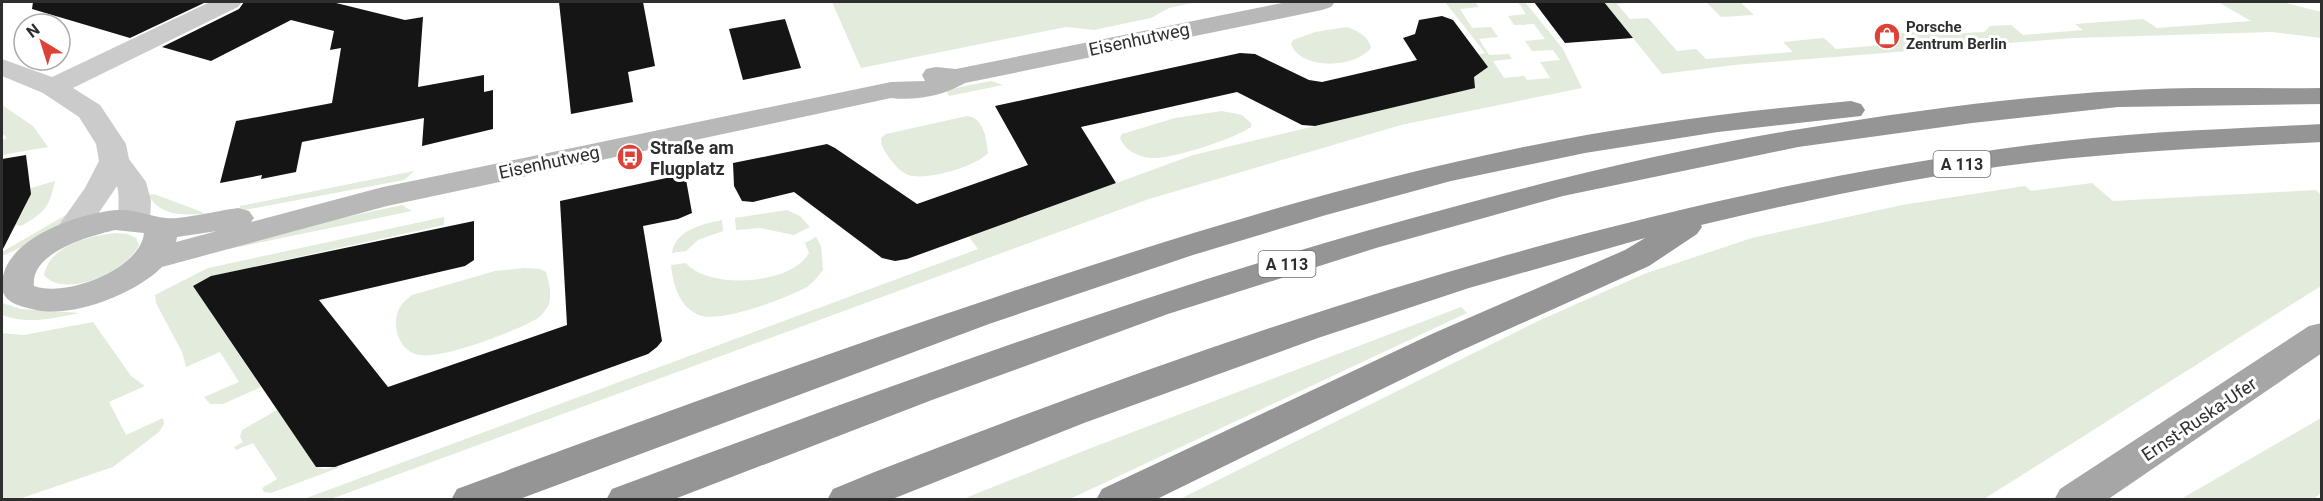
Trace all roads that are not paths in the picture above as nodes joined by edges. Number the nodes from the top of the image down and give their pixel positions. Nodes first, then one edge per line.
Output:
1 (229, 2) edge
2 (1322, 2) edge
3 (2, 67) edge
4 (53, 87) junction
5 (2322, 96) edge
6 (1972, 114) junction
7 (2322, 133) edge
8 (114, 161) junction
9 (1708, 213) junction
10 (70, 232) junction
11 (149, 236) junction
12 (12, 275) edge
13 (2322, 335) edge
14 (471, 500) edge
15 (626, 500) edge
16 (847, 500) edge
17 (1116, 500) edge
18 (2074, 500) edge

1 - 4 street
2 - 11 street, Eisenhutweg
3 - 4 street
4 - 8 street
5 - 6 highway, A 113
6 - 14 highway
6 - 15 highway, A 113
7 - 9 highway, A 113
8 - 10 street
8 - 11 street
9 - 16 highway, A 113
9 - 17 highway
10 - 11 street, Eisenhutweg
10 - 12 street, Eisenhutweg
11 - 12 street, Eisenhutweg
13 - 18 main road, Ernst-Ruska-Ufer

